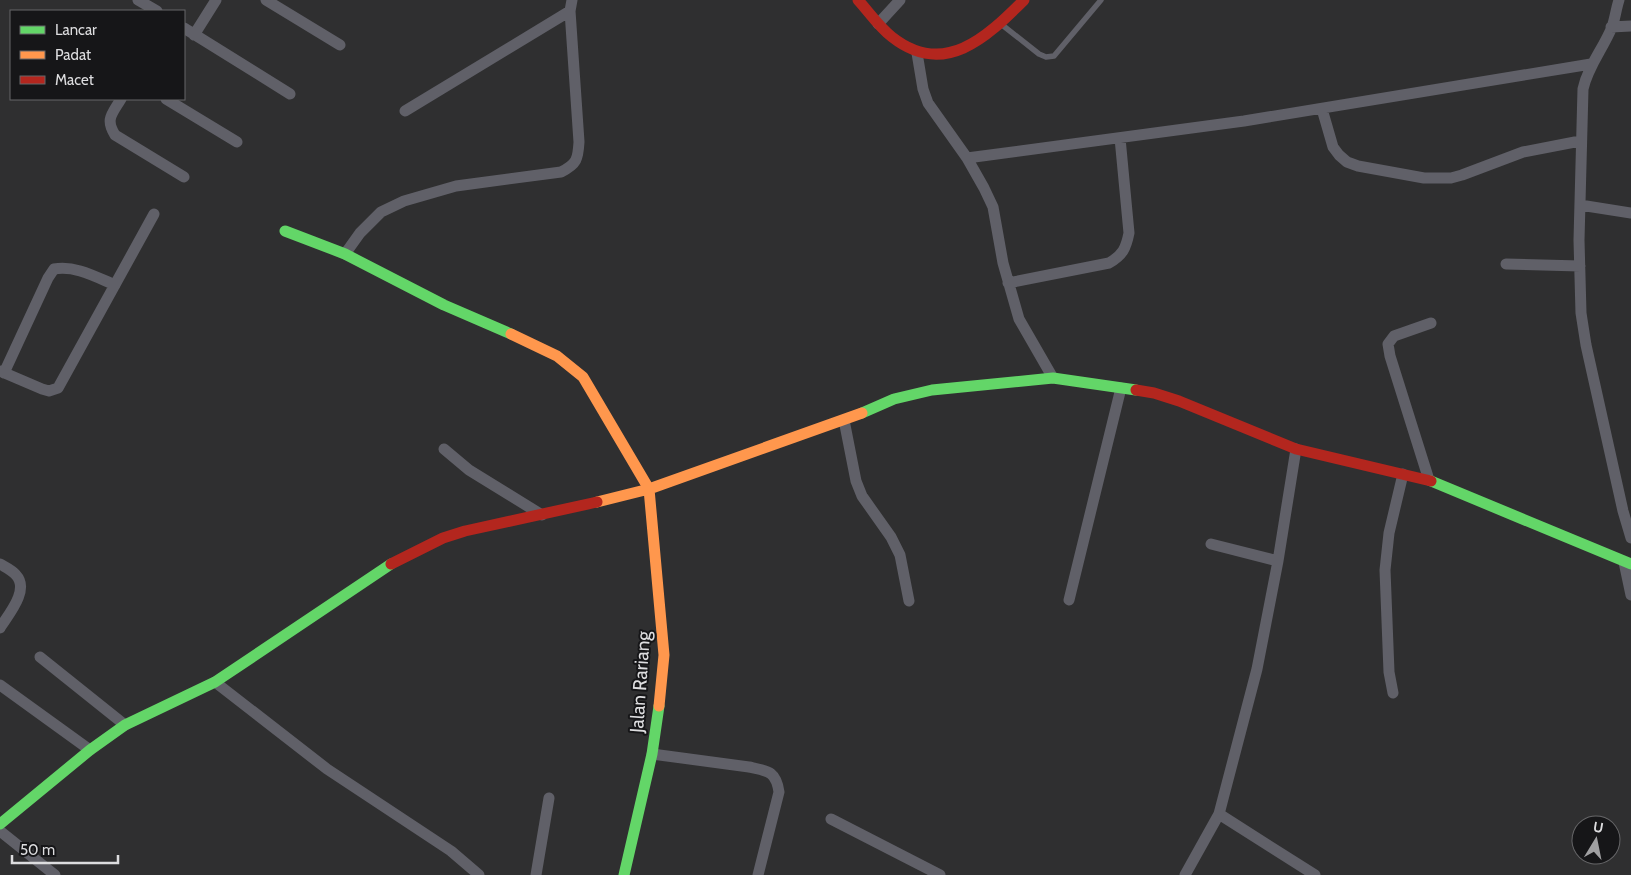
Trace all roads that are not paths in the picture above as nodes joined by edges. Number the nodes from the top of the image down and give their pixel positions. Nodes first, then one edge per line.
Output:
1 (216, 0) edge
2 (266, 0) edge
3 (858, 0) edge
4 (900, 0) edge
5 (1024, 0) edge
6 (1101, 0) edge
7 (1619, 0) edge
8 (145, 2) edge
9 (571, 5) edge
10 (156, 10) edge
11 (1001, 23) junction
12 (878, 24) junction
13 (1631, 26) edge
14 (1612, 27) junction
15 (185, 29) edge
16 (194, 35) junction
17 (340, 45) dead end
18 (917, 53) junction
19 (1592, 64) junction
20 (290, 94) dead end
21 (120, 100) edge
22 (168, 100) edge
23 (1322, 109) junction
24 (405, 111) dead end
25 (1120, 138) junction
26 (1580, 141) junction
27 (237, 142) dead end
28 (967, 158) junction
29 (184, 177) dead end
30 (1580, 205) junction
31 (1631, 213) edge
32 (154, 214) dead end
33 (285, 231) dead end
34 (345, 254) junction
35 (1506, 264) dead end
36 (1580, 266) junction
37 (1008, 283) junction
38 (115, 285) junction
39 (1431, 323) dead end
40 (2, 372) edge
41 (1053, 378) junction
42 (1121, 388) junction
43 (844, 420) junction
44 (444, 449) dead end
45 (1296, 449) junction
46 (1403, 474) junction
47 (1429, 480) junction
48 (649, 489) junction
49 (542, 515) junction
50 (1631, 538) edge
51 (1211, 544) dead end
52 (1278, 561) junction
53 (1627, 563) edge
54 (0, 564) edge
55 (1631, 595) edge
56 (1069, 600) dead end
57 (909, 601) dead end
58 (0, 628) edge
59 (40, 657) dead end
60 (215, 682) junction
61 (0, 685) edge
62 (1393, 693) dead end
63 (125, 726) junction
64 (90, 750) junction
65 (652, 754) junction
66 (549, 798) dead end
67 (1219, 814) junction
68 (831, 819) dead end
69 (0, 824) edge
70 (0, 831) edge
71 (472, 872) edge
72 (55, 875) edge
73 (536, 875) edge
74 (624, 875) edge
75 (758, 875) edge
76 (940, 875) edge
77 (1185, 875) edge
78 (1315, 875) edge

1 - 16 street
2 - 17 street
3 - 12 street
4 - 12 street
5 - 11 street
6 - 11 lane
7 - 14 street
8 - 10 street
9 - 24 street
9 - 34 street
11 - 18 street
12 - 18 street
13 - 14 street
14 - 19 street
15 - 16 street
16 - 20 street
18 - 28 street
19 - 23 street
19 - 26 street
21 - 29 street
22 - 27 street
23 - 25 street
23 - 26 street
25 - 28 street
25 - 37 street
26 - 30 street
28 - 37 street
30 - 31 street
30 - 36 street
32 - 38 street
33 - 34 street
34 - 48 street
35 - 36 street
36 - 50 street
37 - 41 street
38 - 40 street
38 - 40 street
39 - 47 street
41 - 42 street
41 - 43 street
42 - 45 street
42 - 56 street
43 - 48 street
43 - 57 street
44 - 49 street
45 - 46 street
45 - 52 street
46 - 47 street
46 - 62 street
47 - 53 street
48 - 49 street
48 - 65 street, Jalan Rariang
49 - 60 street
51 - 52 street
52 - 67 street
53 - 55 street
54 - 58 street
59 - 63 street
60 - 63 street
60 - 71 street
61 - 64 street
63 - 64 street
64 - 69 street
65 - 74 street, Jalan Rariang
65 - 75 street
66 - 73 street
67 - 77 street
67 - 78 street
68 - 76 street
70 - 72 street

